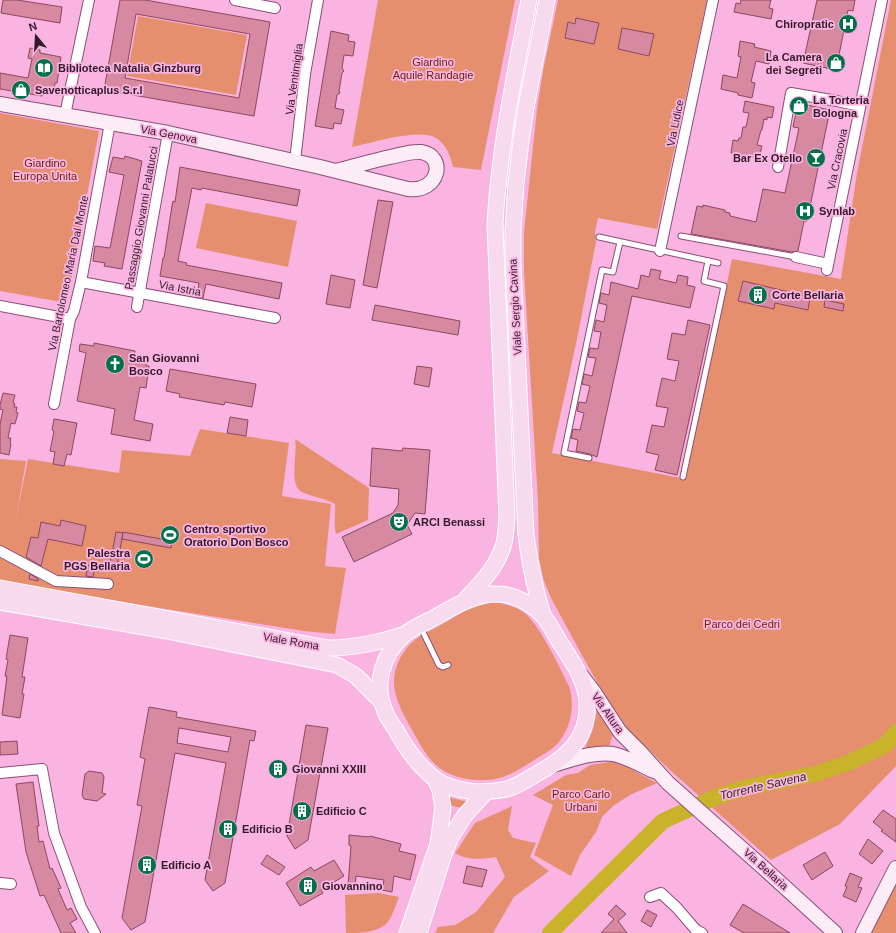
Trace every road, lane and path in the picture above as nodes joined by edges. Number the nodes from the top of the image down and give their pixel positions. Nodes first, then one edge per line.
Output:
1 (89, 0) edge
2 (235, 0) edge
3 (318, 0) edge
4 (529, 0) edge
5 (547, 0) edge
6 (713, 0) edge
7 (882, 0) edge
8 (275, 8) dead end
9 (0, 104) edge
10 (860, 106) junction
11 (65, 115) junction
12 (110, 123) junction
13 (168, 133) junction
14 (295, 162) junction
15 (778, 167) dead end
16 (336, 171) junction
17 (681, 236) dead end
18 (600, 237) dead end
19 (620, 242) junction
20 (660, 251) junction
21 (796, 258) joint
22 (708, 261) junction
23 (718, 264) dead end
24 (80, 282) junction
25 (140, 292) junction
26 (0, 306) edge
27 (137, 307) dead end
28 (275, 318) dead end
29 (70, 319) junction
30 (54, 404) dead end
31 (589, 458) dead end
32 (683, 477) dead end
33 (0, 551) edge
34 (108, 584) dead end
35 (0, 588) edge
36 (464, 601) junction
37 (0, 602) edge
38 (543, 616) junction
39 (174, 626) junction
40 (420, 626) junction
41 (405, 634) junction
42 (448, 665) dead end
43 (576, 669) junction
44 (381, 701) junction
45 (553, 766) junction
46 (658, 772) junction
47 (0, 773) edge
48 (436, 780) junction
49 (486, 792) junction
50 (696, 807) joint
51 (430, 865) junction
52 (896, 868) edge
53 (0, 883) edge
54 (11, 884) dead end
55 (650, 897) dead end
56 (424, 924) edge
57 (95, 933) edge
58 (406, 933) edge
59 (702, 933) edge
60 (835, 933) edge
61 (863, 933) edge

1 - 11 street
2 - 8 street
3 - 14 street, Via Ventimiglia
4 - 36 main road, Viale Sergio Cavina
5 - 38 main road, Viale Sergio Cavina
6 - 20 street, Via Lidice
7 - 10 street, Via Cracovia
9 - 11 street, Via Genova
10 - 15 street
10 - 21 street, Via Cracovia
11 - 12 street, Via Genova
12 - 13 street, Via Genova
12 - 24 street, Via Bartolomeo Maria Dal Monte
13 - 14 street, Via Genova
13 - 25 street, Passaggio Giovanni Palatucci
14 - 16 street, Via Genova
16 - 16 street, Via Genova
17 - 21 lane
18 - 19 lane
19 - 20 lane
19 - 31 lane
20 - 22 lane
22 - 23 lane
22 - 32 lane
24 - 25 street, Via Istria
24 - 29 street, Via Bartolomeo Maria Dal Monte
25 - 27 street, Passaggio Giovanni Palatucci
25 - 28 street, Via Istria
26 - 29 street
29 - 30 street, Via Bartolomeo Maria Dal Monte
33 - 34 street
35 - 39 main road, Viale Roma
36 - 38 main road
36 - 40 main road
37 - 39 main road, Viale Roma
38 - 43 main road
39 - 41 main road, Viale Roma
39 - 44 main road, Viale Roma
40 - 41 main road
40 - 42 lane
41 - 44 main road
43 - 45 main road
43 - 46 street, Via Altura
44 - 48 main road
45 - 46 street, Via Altura
45 - 49 main road
46 - 50 street, Via Altura
47 - 57 street
48 - 49 main road
48 - 51 main road
49 - 56 main road
50 - 60 street, Via Bellaria
51 - 56 lane
51 - 58 main road
52 - 61 street
53 - 54 street
55 - 59 street

